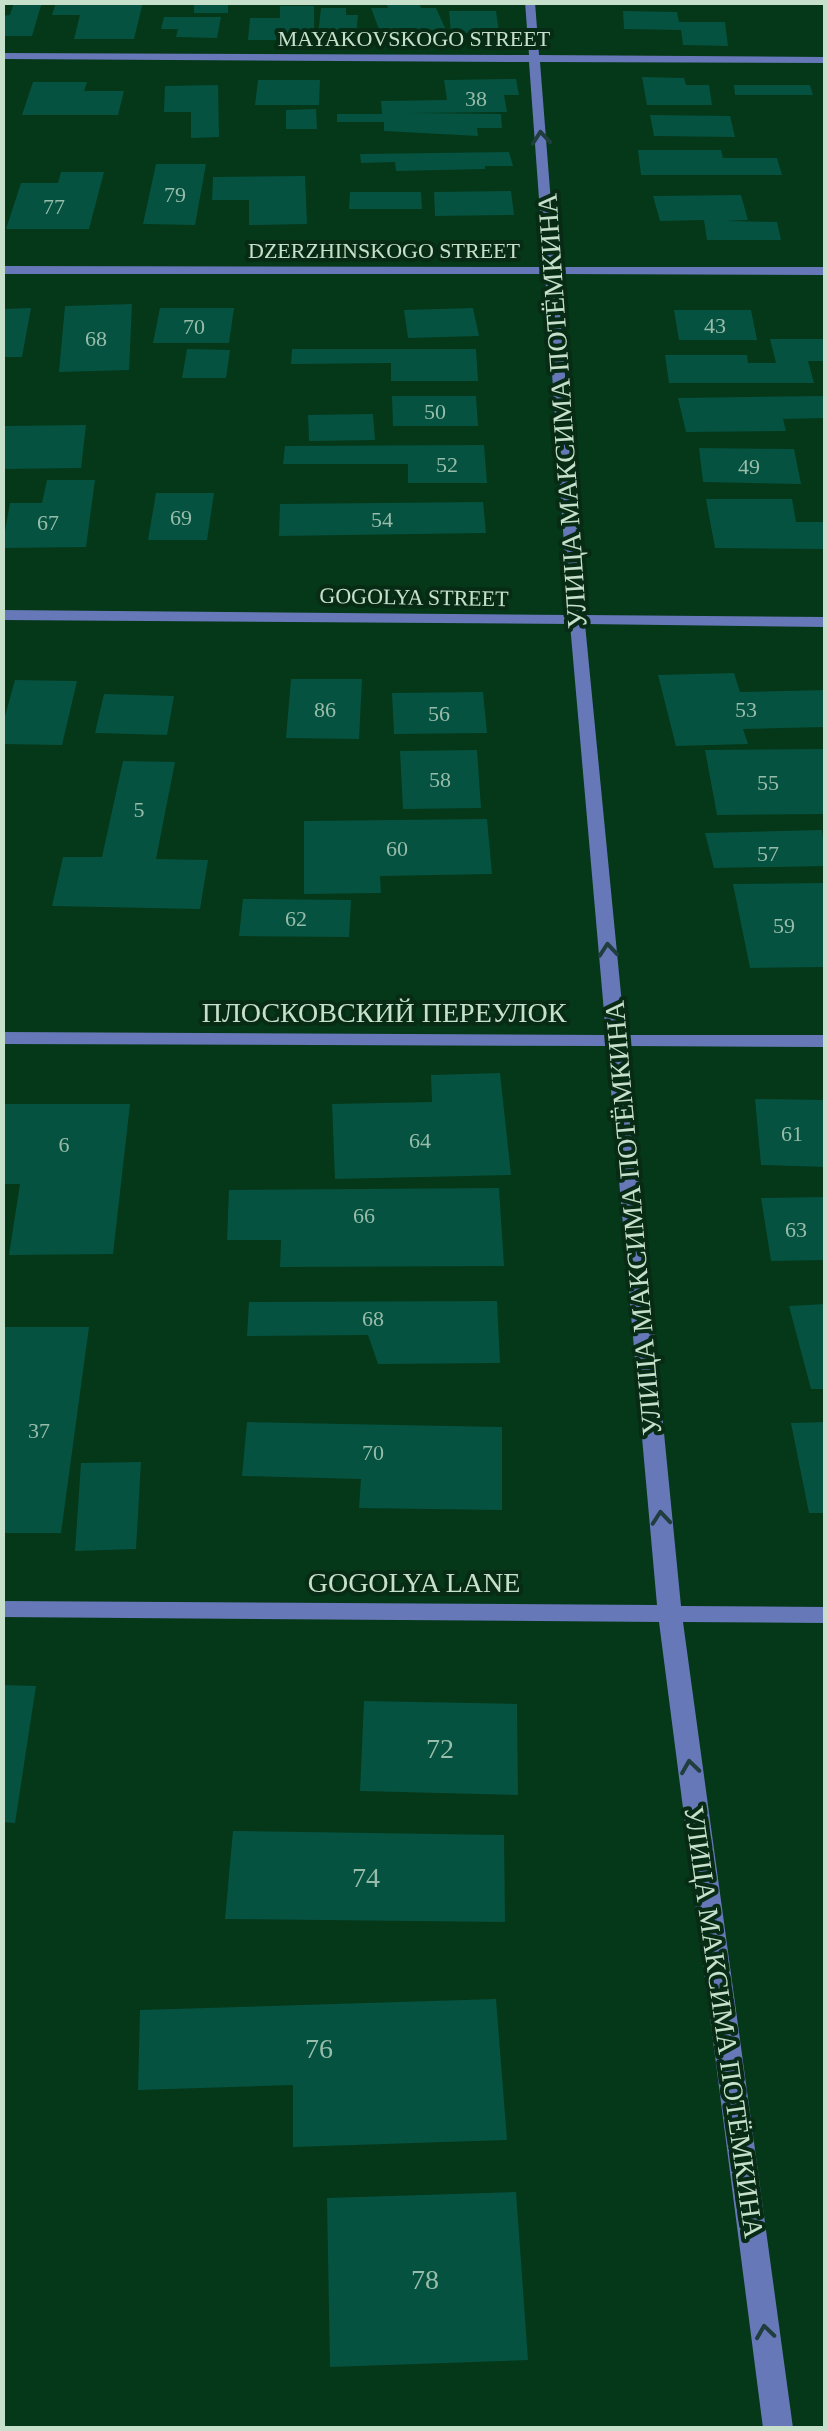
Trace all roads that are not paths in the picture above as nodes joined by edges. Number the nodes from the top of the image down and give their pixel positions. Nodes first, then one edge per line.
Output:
1 (530, 2) edge
2 (2, 56) edge
3 (534, 59) junction
4 (826, 60) edge
5 (2, 270) edge
6 (552, 270) junction
7 (826, 271) edge
8 (2, 615) edge
9 (577, 621) junction
10 (826, 622) edge
11 (2, 1038) edge
12 (616, 1041) junction
13 (826, 1041) edge
14 (2, 1609) edge
15 (670, 1615) junction
16 (826, 1615) edge
17 (778, 2428) edge

1 - 3 street, УЛИЦА МАКСИМА ПОТЁМКИНА
2 - 3 street, MAYAKOVSKOGO STREET
3 - 4 street, MAYAKOVSKOGO STREET
6 -> 3 street, УЛИЦА МАКСИМА ПОТЁМКИНА
5 - 6 street, DZERZHINSKOGO STREET
6 - 7 street, DZERZHINSKOGO STREET
6 - 9 street, УЛИЦА МАКСИМА ПОТЁМКИНА
8 - 9 street, GOGOLYA STREET
9 - 10 street, GOGOLYA STREET
12 -> 9 street, УЛИЦА МАКСИМА ПОТЁМКИНА
11 - 12 street, ПЛОСКОВСКИЙ ПЕРЕУЛОК
12 - 13 street, ПЛОСКОВСКИЙ ПЕРЕУЛОК
15 -> 12 street, УЛИЦА МАКСИМА ПОТЁМКИНА
14 - 15 street, GOGOLYA LANE
15 - 16 street, GOGOLYA LANE
17 -> 15 street, УЛИЦА МАКСИМА ПОТЁМКИНА

